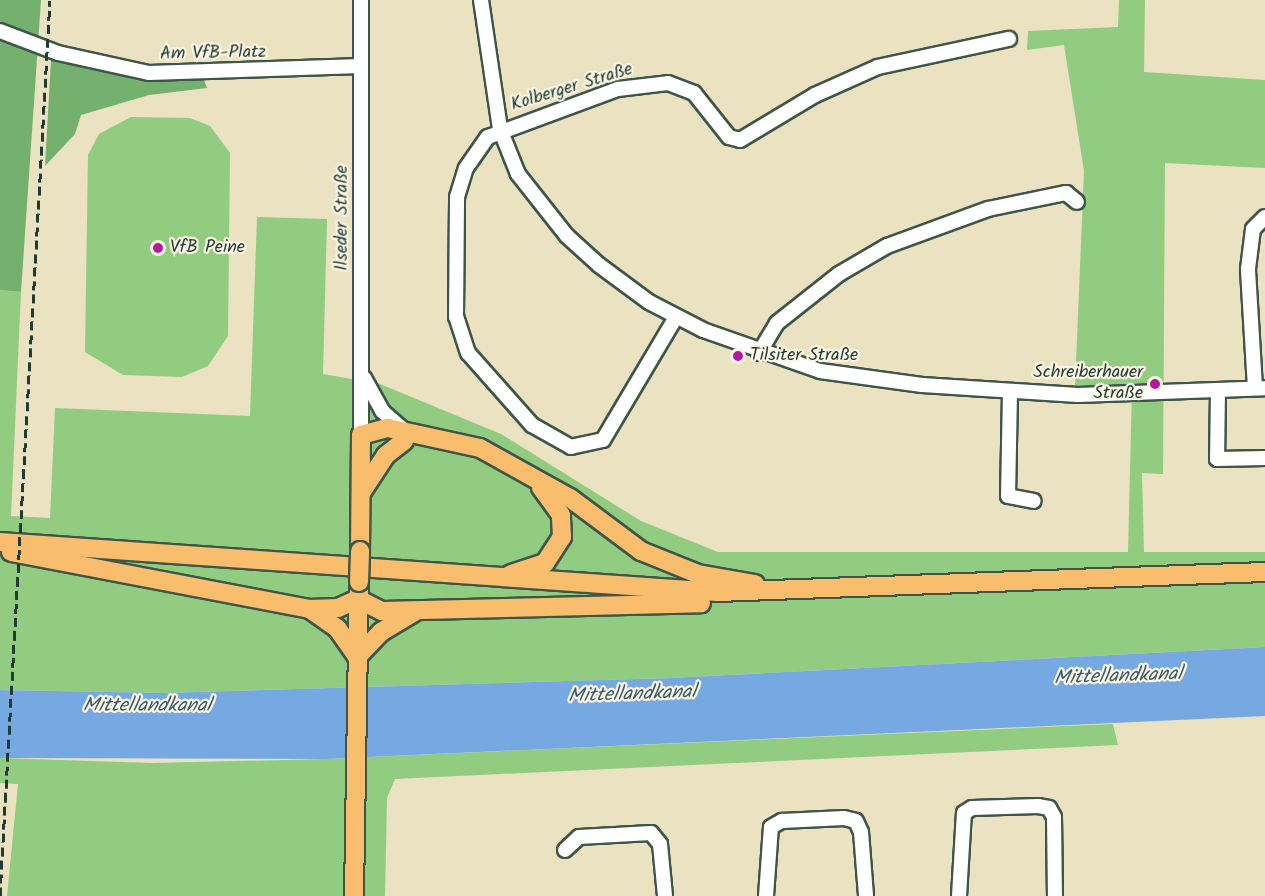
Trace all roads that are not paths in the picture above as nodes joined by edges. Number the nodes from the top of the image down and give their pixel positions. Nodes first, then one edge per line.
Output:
1 (361, 0) edge
2 (481, 0) edge
3 (0, 31) edge
4 (1009, 39) dead end
5 (361, 66) junction
6 (500, 129) junction
7 (1077, 202) dead end
8 (1265, 217) edge
9 (676, 317) junction
10 (759, 353) junction
11 (362, 370) junction
12 (1260, 388) edge
13 (1218, 391) junction
14 (1010, 393) junction
15 (361, 435) junction
16 (404, 436) junction
17 (1265, 458) edge
18 (524, 471) junction
19 (360, 495) junction
20 (1034, 501) dead end
21 (0, 542) edge
22 (0, 550) edge
23 (1265, 572) edge
24 (462, 577) junction
25 (358, 590) junction
26 (801, 591) junction
27 (771, 593) junction
28 (309, 609) junction
29 (416, 611) junction
30 (357, 657) junction
31 (565, 850) dead end
32 (354, 896) edge
33 (665, 896) edge
34 (766, 896) edge
35 (866, 896) edge
36 (959, 896) edge
37 (1056, 896) edge

1 - 5 street, Ilseder Straße
2 - 6 street
3 - 5 street, Am VfB-Platz
4 - 6 street, Kolberger Straße
5 - 11 street, Ilseder Straße
6 - 9 street
6 - 9 street
7 - 10 street
8 - 12 street
9 - 10 street
10 - 14 street
11 - 15 street, Ilseder Straße
11 - 16 street
12 - 13 street
13 - 14 street
13 - 17 street
14 - 20 street
15 - 16 main road
15 - 19 main road
16 - 18 main road
16 - 19 main road
18 - 24 main road
18 - 26 main road
19 - 25 main road, bridge
21 - 24 main road
22 - 28 main road
23 - 26 main road
24 - 27 main road
25 - 28 main road
25 - 29 main road
25 - 30 main road
26 - 27 main road
27 - 29 main road
28 - 30 main road
29 - 30 main road
30 - 32 main road
31 - 33 street
34 - 35 street
36 - 37 street

